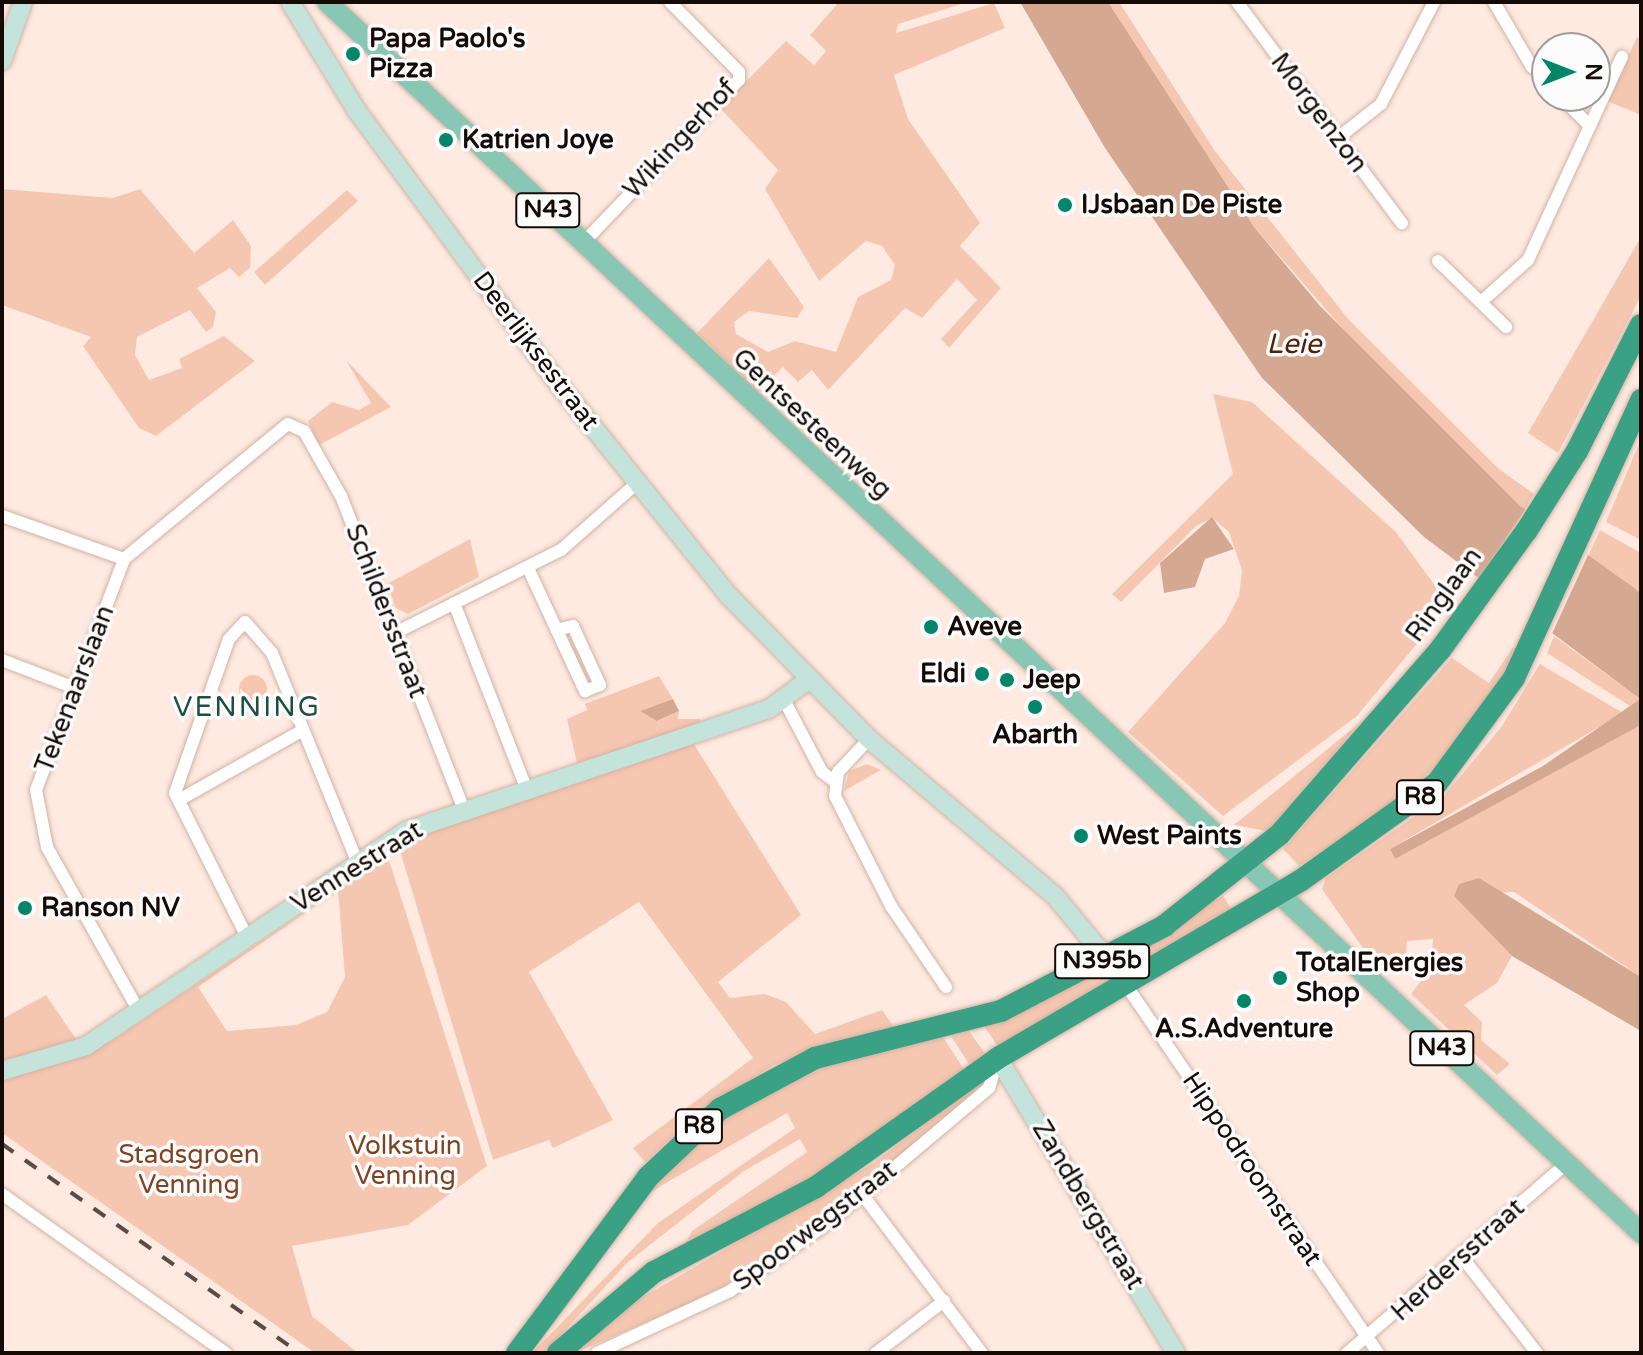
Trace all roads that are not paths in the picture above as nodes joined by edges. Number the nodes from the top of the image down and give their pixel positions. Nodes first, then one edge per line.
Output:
1 (23, 2) edge
2 (290, 2) edge
3 (327, 2) edge
4 (670, 2) edge
5 (1237, 2) edge
6 (1434, 2) edge
7 (1494, 2) edge
8 (1622, 57) dead end
9 (2, 61) edge
10 (1531, 65) edge
11 (1611, 76) edge
12 (1576, 112) edge
13 (1594, 112) edge
14 (1590, 126) junction
15 (1338, 138) junction
16 (1402, 223) dead end
17 (583, 243) junction
18 (1438, 261) dead end
19 (1481, 302) junction
20 (1641, 325) edge
21 (1506, 327) dead end
22 (1641, 400) edge
23 (293, 423) joint
24 (637, 483) junction
25 (2, 516) edge
26 (124, 559) junction
27 (528, 568) junction
28 (454, 603) junction
29 (556, 630) junction
30 (395, 633) junction
31 (2, 660) edge
32 (807, 681) junction
33 (77, 689) junction
34 (784, 700) junction
35 (303, 730) junction
36 (869, 739) junction
37 (834, 781) junction
38 (526, 788) junction
39 (179, 800) junction
40 (463, 808) junction
41 (357, 861) junction
42 (1246, 865) junction
43 (1271, 887) junction
44 (247, 937) junction
45 (1107, 959) junction
46 (1126, 985) junction
47 (946, 987) dead end
48 (140, 1013) junction
49 (967, 1025) joint
50 (998, 1058) junction
51 (2, 1071) edge
52 (1566, 1164) junction
53 (2, 1194) edge
54 (862, 1194) junction
55 (1641, 1233) edge
56 (1462, 1257) junction
57 (944, 1301) junction
58 (1369, 1340) junction
59 (226, 1353) edge
60 (517, 1353) edge
61 (558, 1353) edge
62 (597, 1353) edge
63 (876, 1353) edge
64 (982, 1353) edge
65 (1176, 1353) edge
66 (1347, 1353) edge
67 (1378, 1353) edge
68 (1537, 1353) edge

1 - 9 street
2 - 24 street, Deerlijksestraat
3 - 17 main road, Gentsesteenweg / N43
4 - 17 street, Wikingerhof
5 - 15 street, Morgenzon
6 - 15 street
7 - 10 street
8 - 11 street
12 - 14 street
13 - 14 street
14 - 19 street
15 - 16 street, Morgenzon
17 - 42 main road, Gentsesteenweg / N43
18 - 19 street
19 - 21 street
20 - 42 highway, Ringlaan
22 - 43 highway, R8
23 - 26 street, Tekenaarslaan
23 - 30 street, Schildersstraat
24 - 27 street
24 - 32 street, Deerlijksestraat
25 - 26 street
26 - 33 street, Tekenaarslaan
27 - 28 street
27 - 29 street
28 - 30 street
28 - 38 street
29 - 29 street
30 - 40 street, Schildersstraat
31 - 33 street
32 - 34 street
32 - 36 street
33 - 48 street, Tekenaarslaan
34 - 37 street
34 - 38 street, Vennestraat
35 - 39 street
35 - 39 street
35 - 41 street
36 - 37 street
36 - 45 street
37 - 47 street
38 - 40 street, Vennestraat
39 - 44 street
40 - 41 street, Vennestraat
41 - 44 street, Vennestraat
42 - 43 main road, Gentsesteenweg / N43
42 - 45 highway, N395b
43 - 46 highway
43 - 52 main road, N43
44 - 48 street, Vennestraat
45 - 49 highway, N395b
46 - 50 highway
46 - 58 street, Hippodroomstraat
48 - 51 street, Vennestraat
49 - 60 highway, R8
50 - 54 street, Spoorwegstraat
50 - 61 highway
50 - 65 street, Zandbergstraat
52 - 55 main road, N43
52 - 56 street, Herdersstraat
53 - 59 street
54 - 57 street
54 - 62 street, Spoorwegstraat
56 - 58 street, Herdersstraat
56 - 68 street
57 - 63 street
57 - 64 street
58 - 66 street, Herdersstraat
58 - 67 street, Hippodroomstraat

